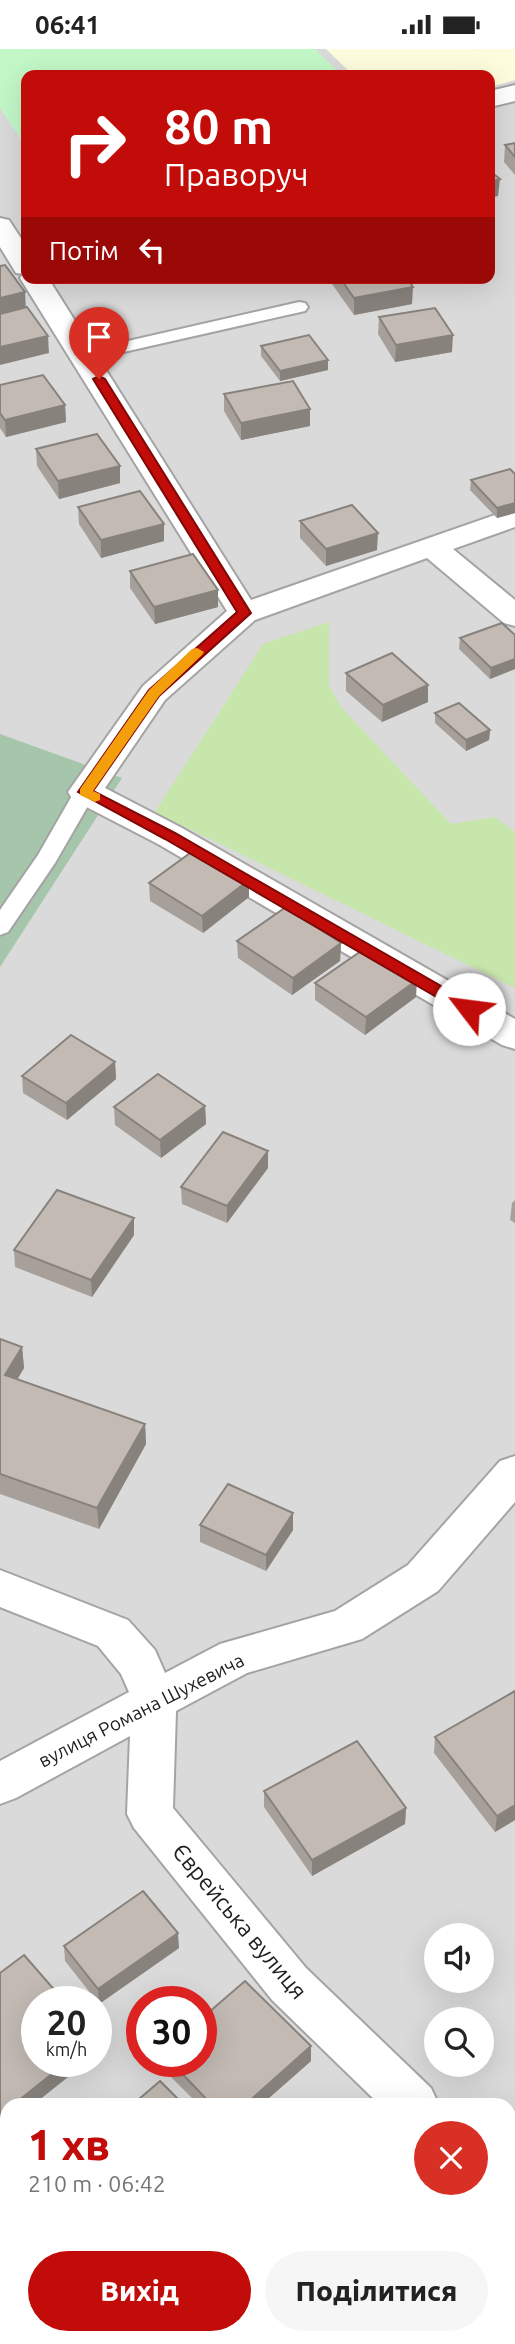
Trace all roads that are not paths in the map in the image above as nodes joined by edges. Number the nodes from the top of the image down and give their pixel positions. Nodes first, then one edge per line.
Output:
1 (515, 93) edge
2 (495, 98) edge
3 (21, 223) edge
4 (0, 227) edge
5 (21, 259) edge
6 (38, 284) edge
7 (299, 307) dead end
8 (84, 356) junction
9 (515, 517) edge
10 (431, 546) junction
11 (244, 613) junction
12 (515, 616) edge
13 (85, 792) junction
14 (0, 927) edge
15 (515, 1036) edge
16 (515, 1473) edge
17 (0, 1588) edge
18 (154, 1699) junction
19 (0, 1784) edge
20 (407, 2098) edge

1 - 2 street
3 - 4 street
4 - 5 street
6 - 8 street
7 - 8 lane
8 - 11 street
9 - 10 street
10 - 11 street
10 - 12 street
11 - 13 street
13 - 14 lane
13 - 15 street
16 - 18 street, вулиця Романа Шухевича
17 - 18 street
18 - 19 street, вулиця Романа Шухевича
18 - 20 street, Єврейська вулиця

